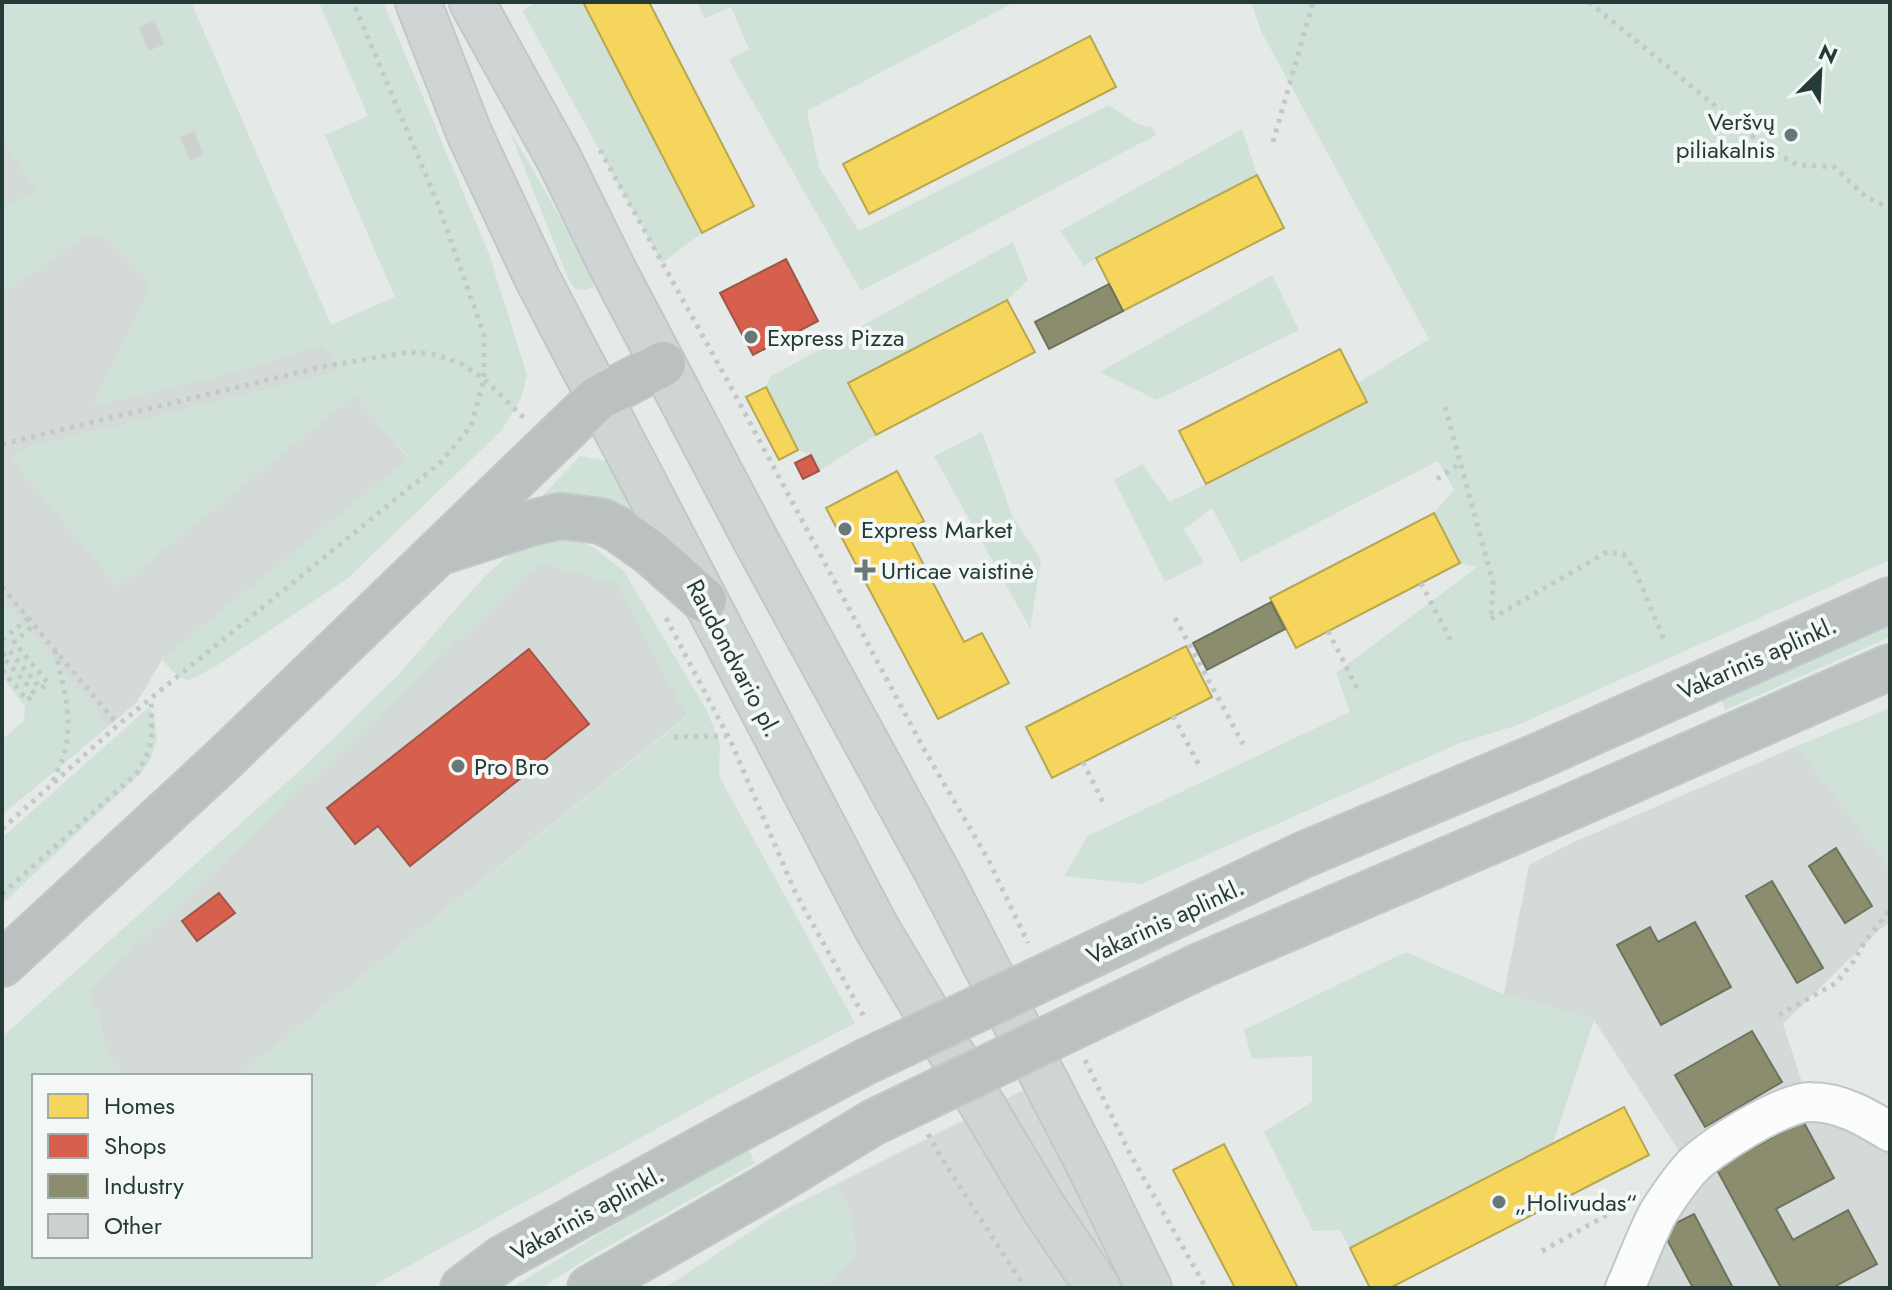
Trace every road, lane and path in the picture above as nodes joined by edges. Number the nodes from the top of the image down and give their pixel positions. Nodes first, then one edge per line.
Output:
1 (353, 2) edge
2 (418, 2) edge
3 (472, 2) edge
4 (1313, 2) edge
5 (1589, 2) edge
6 (1273, 142) dead end
7 (596, 143) dead end
8 (1890, 208) edge
9 (663, 364) junction
10 (484, 379) junction
11 (598, 398) junction
12 (1445, 407) dead end
13 (2, 444) edge
14 (1461, 463) junction
15 (1437, 479) dead end
16 (437, 553) junction
17 (1421, 583) dead end
18 (2, 587) edge
19 (1890, 600) edge
20 (684, 607) junction
21 (29, 618) junction
22 (1175, 618) dead end
23 (34, 625) junction
24 (1328, 631) dead end
25 (2, 640) edge
26 (1451, 641) dead end
27 (1665, 642) dead end
28 (55, 650) junction
29 (1890, 667) edge
30 (2, 670) edge
31 (1358, 690) dead end
32 (151, 699) junction
33 (1173, 716) dead end
34 (118, 725) junction
35 (727, 736) junction
36 (674, 737) dead end
37 (1243, 744) dead end
38 (1083, 762) dead end
39 (1199, 765) dead end
40 (51, 785) junction
41 (1105, 806) dead end
42 (2, 829) edge
43 (2, 894) edge
44 (1890, 910) edge
45 (1035, 956) dead end
46 (2, 964) edge
47 (1779, 1015) dead end
48 (871, 1028) dead end
49 (1082, 1054) dead end
50 (924, 1126) dead end
51 (1890, 1132) edge
52 (1636, 1199) dead end
53 (1542, 1251) dead end
54 (503, 1258) junction
55 (443, 1288) edge
56 (463, 1288) edge
57 (590, 1288) edge
58 (1025, 1288) edge
59 (1098, 1288) edge
60 (1149, 1288) edge
61 (1206, 1288) edge
62 (1625, 1288) edge

1 - 10 path
2 - 11 main road, Raudondvario pl.
3 - 9 main road
4 - 6 path
5 - 8 path
7 - 45 path
9 - 11 highway
9 - 60 main road
10 - 13 path
10 - 32 path
11 - 16 highway
11 - 20 main road, Raudondvario pl.
12 - 14 path
14 - 15 path
14 - 27 path
16 - 20 highway
16 - 46 highway
17 - 26 path
18 - 21 path
19 - 54 highway, Vakarinis aplinkl., bridge
20 - 35 path
20 - 59 main road, Raudondvario pl.
21 - 23 path
21 - 25 path
22 - 37 path
23 - 28 path
23 - 30 path
24 - 31 path
28 - 34 path
28 - 40 path
29 - 57 highway, bridge
32 - 34 path
32 - 43 path
33 - 39 path
34 - 40 path
35 - 36 path
35 - 48 path
38 - 41 path
40 - 42 path
44 - 47 path
49 - 61 path
50 - 58 path
51 - 62 street
52 - 53 path
54 - 55 highway
54 - 56 highway, Vakarinis aplinkl.

